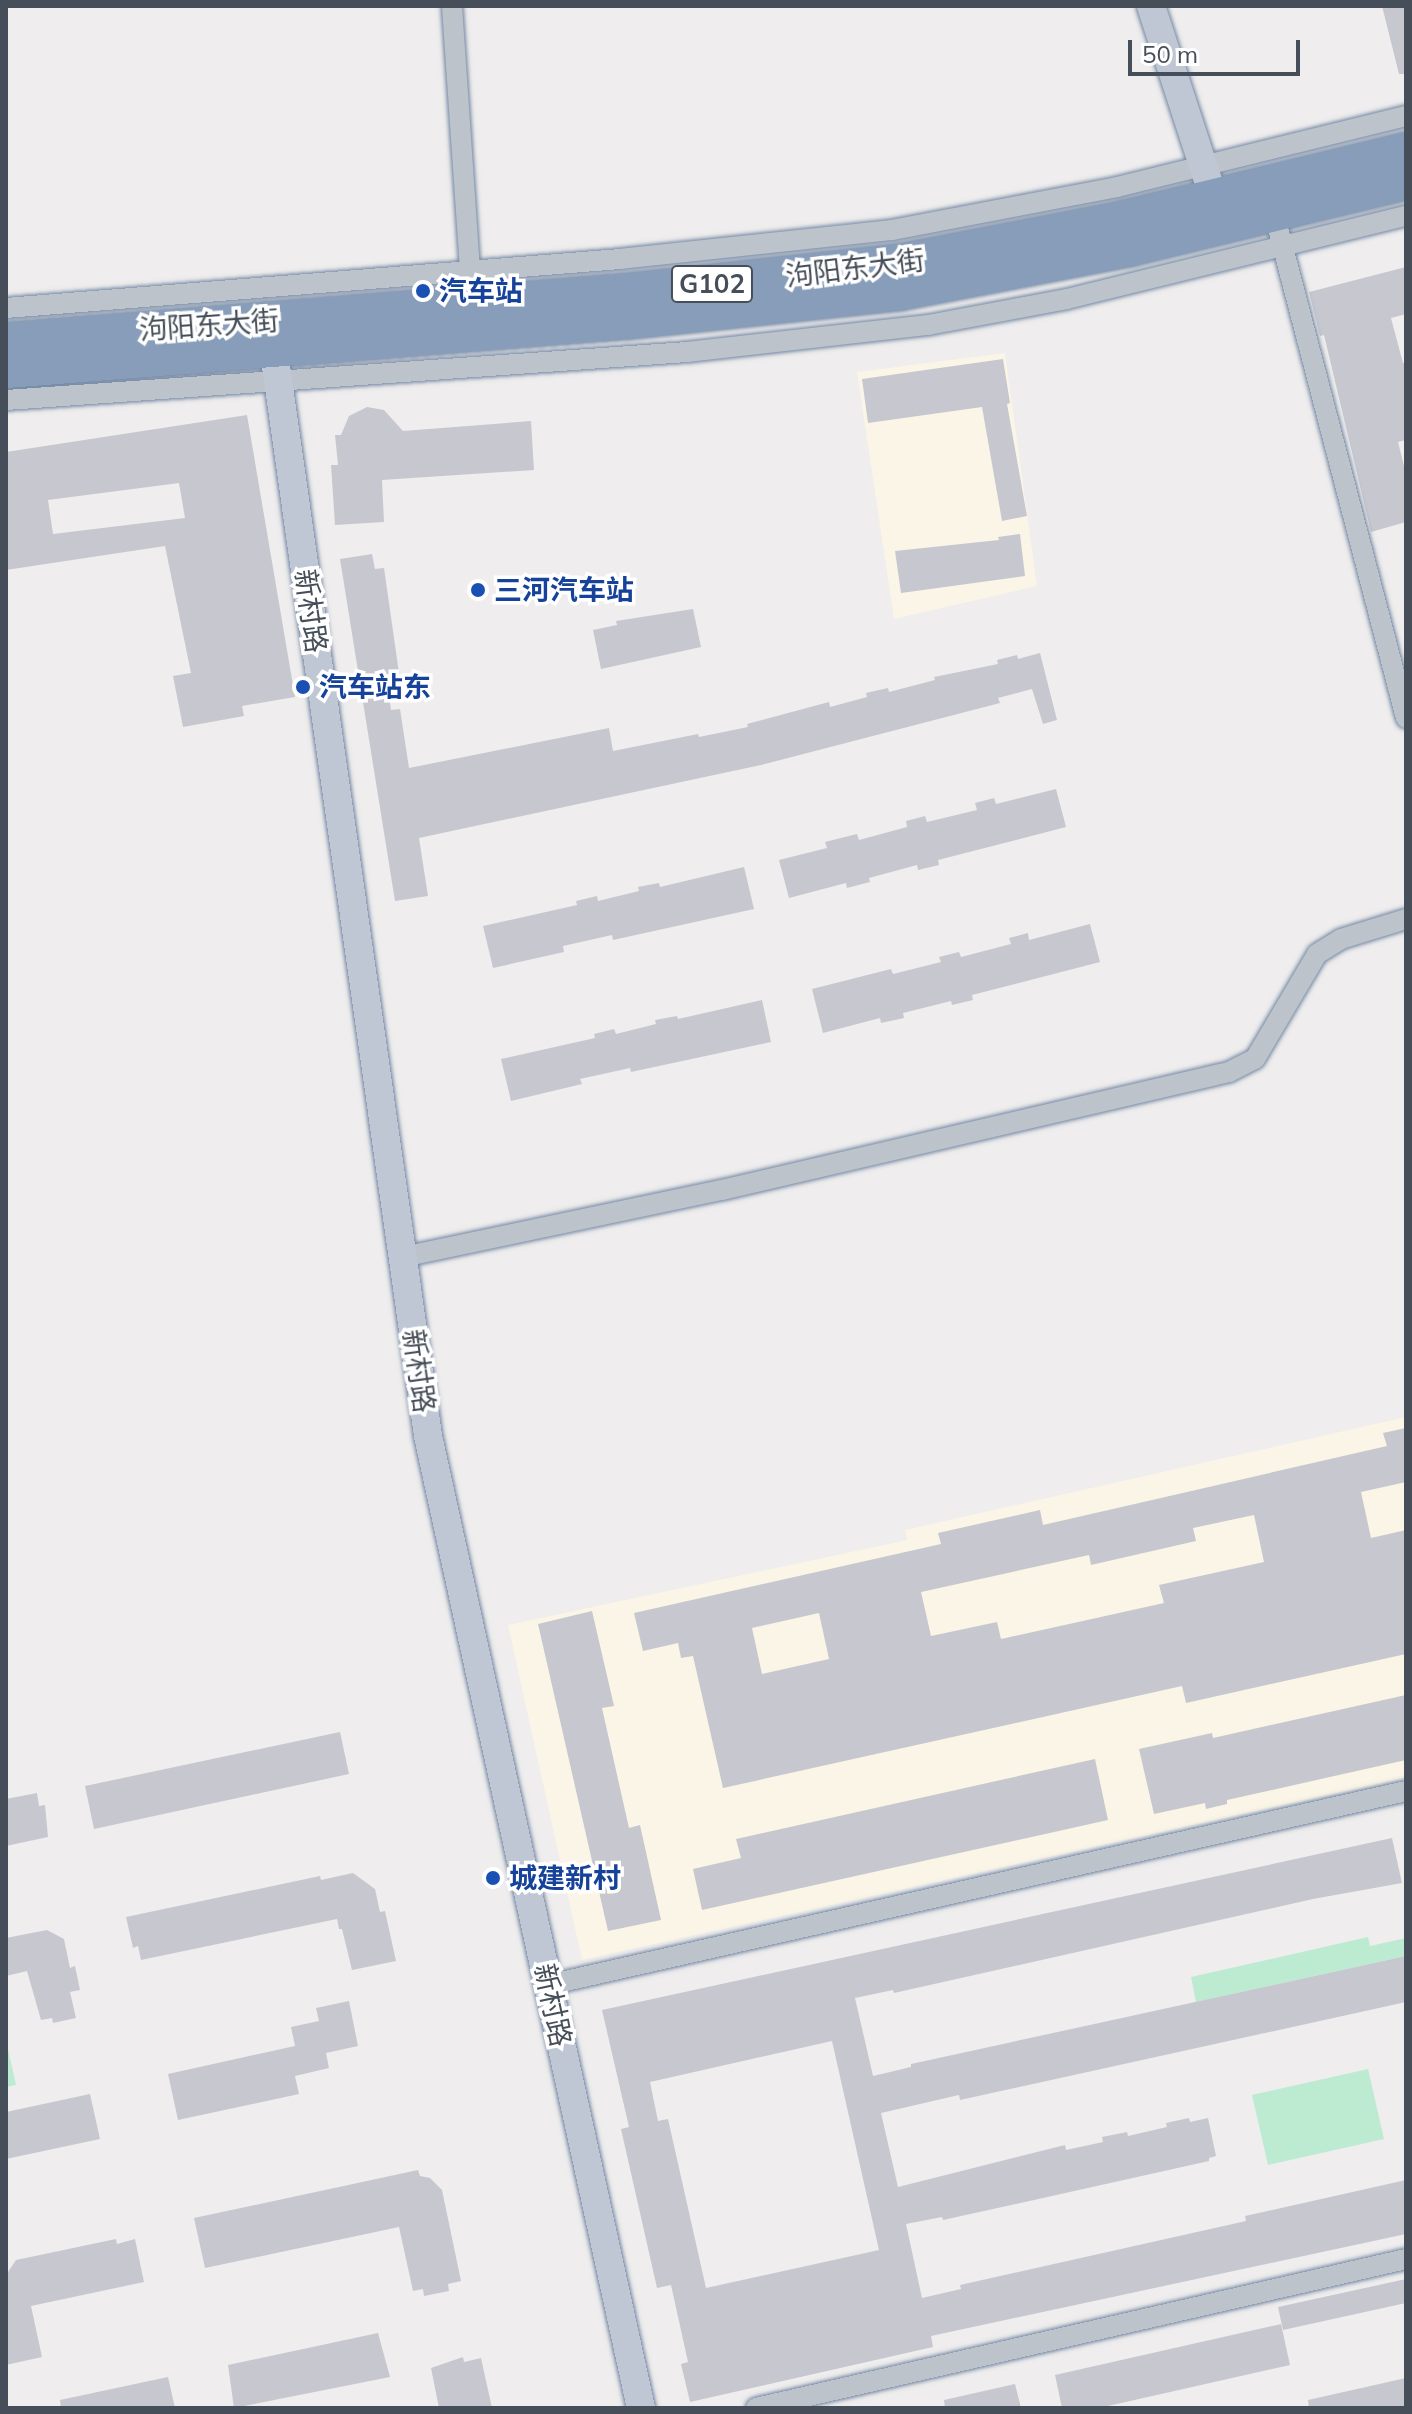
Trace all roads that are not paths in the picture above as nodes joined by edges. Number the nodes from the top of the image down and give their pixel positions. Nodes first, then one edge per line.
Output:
1 (452, 6) edge
2 (1151, 6) edge
3 (1406, 116) edge
4 (1406, 152) edge
5 (1406, 180) edge
6 (1208, 183) junction
7 (1406, 216) edge
8 (1278, 230) junction
9 (470, 271) junction
10 (6, 308) edge
11 (6, 342) edge
12 (273, 349) junction
13 (6, 369) edge
14 (6, 400) edge
15 (1406, 718) edge
16 (1406, 919) edge
17 (403, 1257) junction
18 (1406, 1791) edge
19 (548, 1985) junction
20 (1406, 2259) edge
21 (641, 2408) edge
22 (756, 2408) edge

1 - 9 street
2 - 6 street
3 - 6 street
4 - 6 highway, 泃阳东大街 / G102
5 - 8 highway, 泃阳东大街 / G102
6 - 9 street
6 - 12 highway, 泃阳东大街 / G102
7 - 8 street
8 - 12 highway, 泃阳东大街 / G102
8 - 15 street
9 - 10 street
11 - 12 highway, 泃阳东大街 / G102
12 - 13 highway, 泃阳东大街 / G102
12 - 14 street
12 - 17 street, 新村路
16 - 17 street
17 - 19 street, 新村路
18 - 19 street
19 - 21 street, 新村路
20 - 22 street

